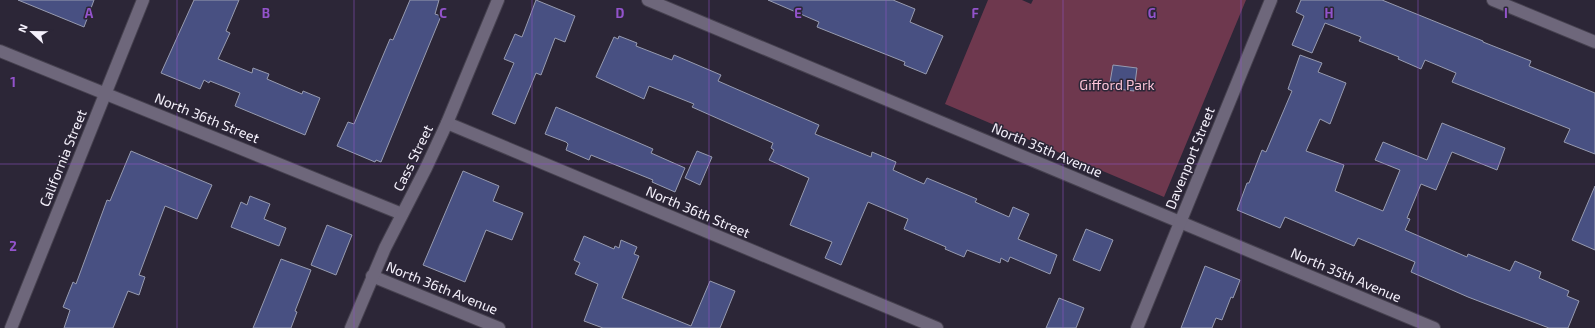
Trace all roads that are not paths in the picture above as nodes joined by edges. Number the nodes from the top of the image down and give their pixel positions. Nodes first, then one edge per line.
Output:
1 (143, 0) edge
2 (498, 0) edge
3 (648, 0) edge
4 (1271, 0) edge
5 (1493, 0) edge
6 (1595, 42) edge
7 (0, 51) edge
8 (106, 93) junction
9 (447, 123) junction
10 (402, 214) junction
11 (1180, 222) junction
12 (372, 276) junction
13 (1410, 323) edge
14 (11, 328) edge
15 (351, 328) edge
16 (500, 328) edge
17 (937, 328) edge
18 (1138, 328) edge
19 (1434, 328) edge

1 - 8 street, California Street
2 - 9 street, Cass Street
3 - 11 street, North 35th Avenue
4 - 11 street, Davenport Street
5 - 6 street
7 - 8 street, North 36th Street
8 - 10 street, North 36th Street
8 - 14 street, California Street
9 - 10 street, Cass Street
9 - 17 street, North 36th Street
10 - 12 street, Cass Street
11 - 13 street, North 35th Avenue
11 - 18 street, Davenport Street
12 - 15 street, Cass Street
12 - 16 street, North 36th Avenue
13 - 19 street, North 35th Avenue

